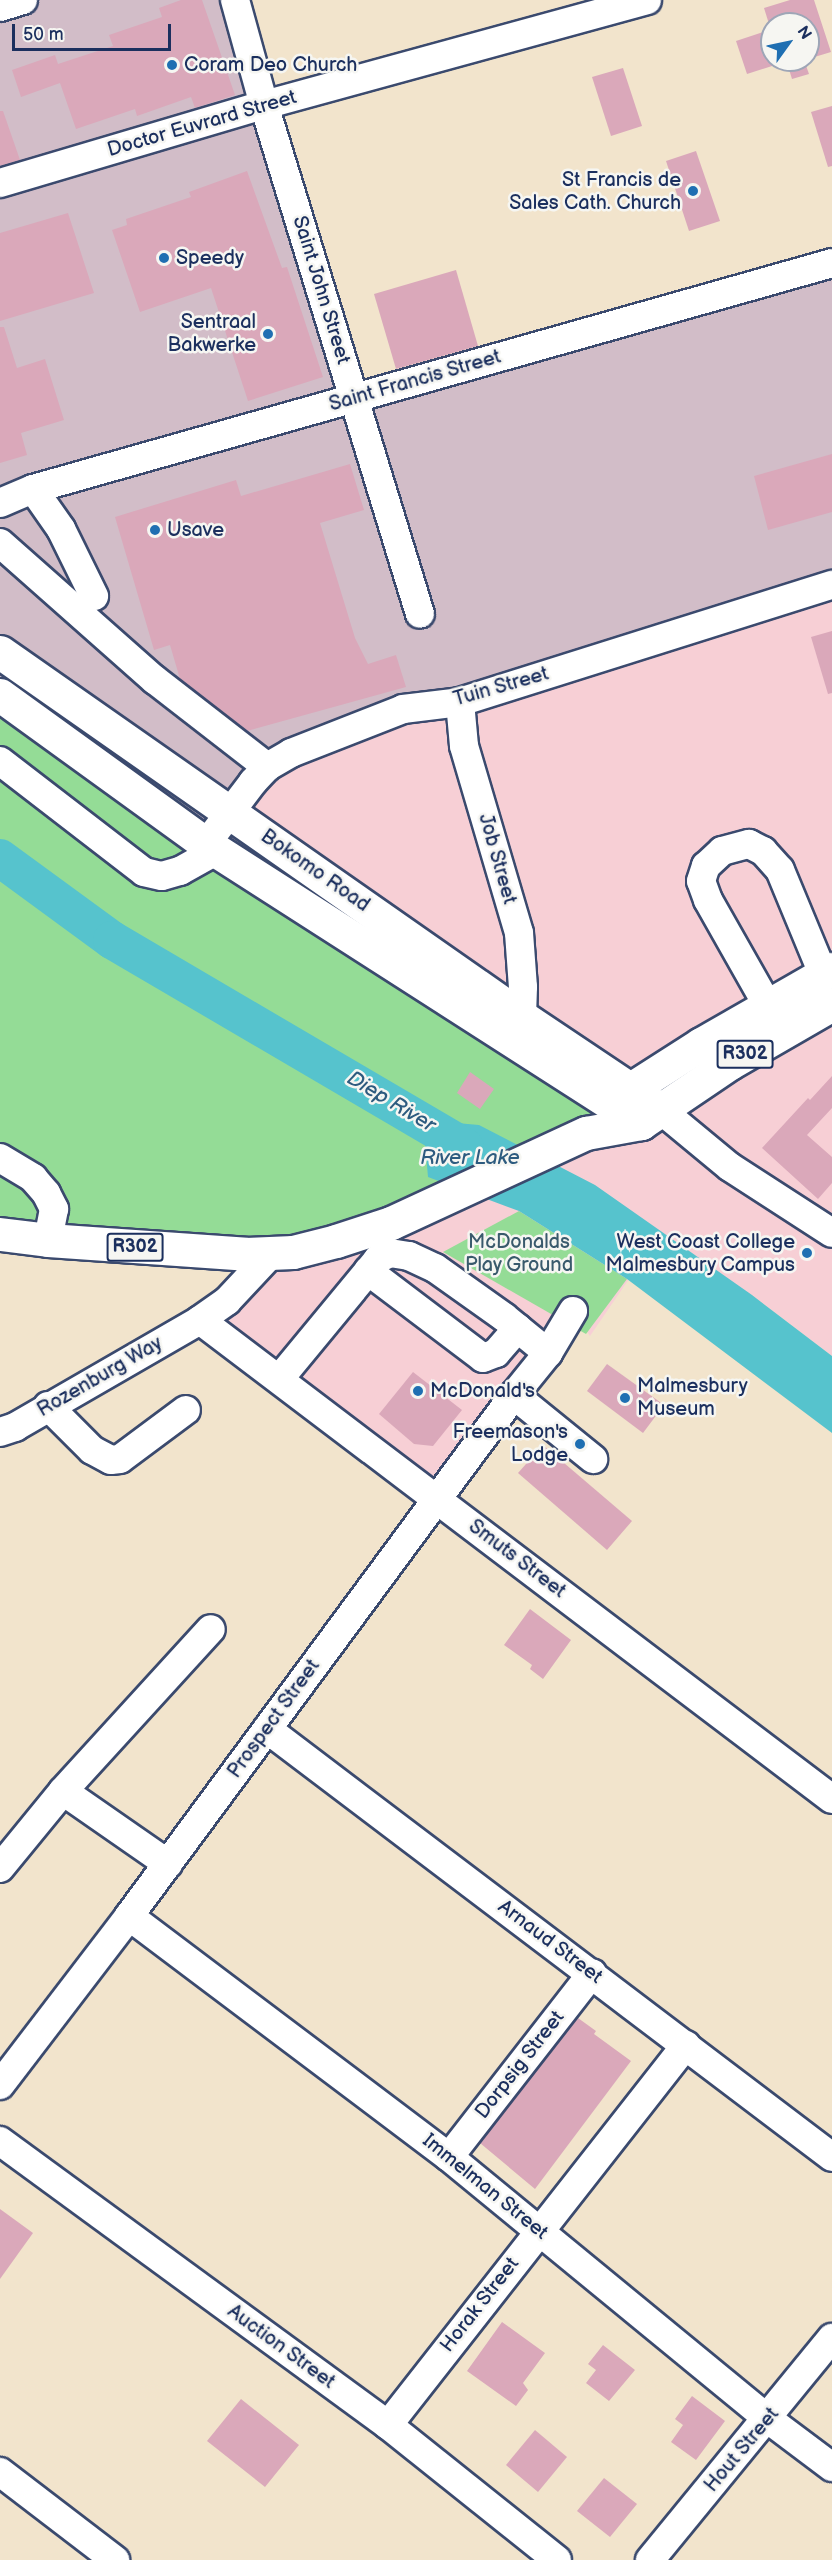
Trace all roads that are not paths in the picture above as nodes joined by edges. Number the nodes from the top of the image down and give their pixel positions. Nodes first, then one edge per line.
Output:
1 (23, 0) edge
2 (235, 0) edge
3 (647, 0) edge
4 (0, 7) edge
5 (264, 105) junction
6 (0, 183) edge
7 (832, 263) edge
8 (354, 399) junction
9 (33, 489) junction
10 (0, 503) edge
11 (0, 543) edge
12 (832, 585) edge
13 (94, 596) dead end
14 (420, 614) dead end
15 (0, 652) edge
16 (0, 695) edge
17 (460, 702) junction
18 (403, 709) junction
19 (464, 746) junction
20 (0, 761) edge
21 (267, 767) junction
22 (230, 812) junction
23 (211, 847) junction
24 (829, 982) edge
25 (768, 1006) junction
26 (522, 1017) junction
27 (619, 1096) junction
28 (651, 1116) junction
29 (585, 1133) junction
30 (0, 1158) edge
31 (832, 1233) edge
32 (0, 1234) edge
33 (48, 1240) junction
34 (271, 1254) junction
35 (368, 1271) junction
36 (573, 1311) dead end
37 (200, 1320) junction
38 (518, 1328) junction
39 (548, 1353) junction
40 (280, 1378) junction
41 (514, 1395) junction
42 (48, 1406) junction
43 (186, 1410) dead end
44 (0, 1432) edge
45 (593, 1459) dead end
46 (437, 1498) junction
47 (211, 1629) dead end
48 (267, 1729) junction
49 (63, 1791) junction
50 (832, 1799) edge
51 (168, 1864) junction
52 (0, 1868) edge
53 (129, 1916) junction
54 (592, 1973) junction
55 (686, 2045) junction
56 (0, 2085) edge
57 (0, 2141) edge
58 (449, 2157) junction
59 (832, 2157) edge
60 (539, 2229) junction
61 (832, 2338) edge
62 (768, 2419) junction
63 (388, 2425) junction
64 (832, 2467) edge
65 (0, 2472) edge
66 (115, 2560) edge
67 (557, 2560) edge
68 (650, 2560) edge

1 - 4 street
2 - 5 street, Saint John Street
3 - 5 street, Doctor Euvrard Street
5 - 6 street, Doctor Euvrard Street
5 - 8 street, Saint John Street
7 - 8 street, Saint Francis Street
8 - 9 street, Saint Francis Street
8 - 14 street, Saint John Street
9 - 10 street, Saint Francis Street
9 - 13 street
11 - 21 street
12 - 17 street, Tuin Street
15 - 22 main road, Bokomo Road
16 - 23 main road, Bokomo Road
17 - 18 street, Tuin Street
17 - 19 street, Job Street
18 - 19 street
18 - 21 street, Tuin Street
19 - 26 street, Job Street
20 - 23 street
21 - 22 street, Tuin Street
22 - 23 street, Tuin Street
22 - 26 main road, Bokomo Road
23 - 27 main road, Bokomo Road
24 - 25 main road, R302
24 - 25 street
24 - 28 main road, R302
25 - 27 main road, R302
26 - 27 main road, Bokomo Road
27 - 28 main road
27 - 29 main road, R302
28 - 29 main road, R302
28 - 31 street
29 - 34 main road, R302
30 - 33 street
32 - 33 main road, R302
33 - 34 main road, R302
34 - 37 street, Rozenburg Way
35 - 38 street
35 - 38 street
35 - 40 street
36 - 39 street, Prospect Street
37 - 40 street, Smuts Street
37 - 42 street, Rozenburg Way
38 - 39 street
39 - 41 street, Prospect Street
40 - 46 street, Smuts Street
41 - 45 street
41 - 46 street, Prospect Street
42 - 43 street
42 - 44 street, Rozenburg Way
46 - 48 street, Prospect Street
46 - 50 street, Smuts Street
47 - 49 street
48 - 51 street, Prospect Street
48 - 54 street, Arnaud Street
49 - 51 street
49 - 52 street
51 - 53 street, Prospect Street
53 - 56 street, Prospect Street
53 - 58 street, Immelman Street
54 - 55 street, Arnaud Street
54 - 58 street, Dorpsig Street
55 - 59 street, Arnaud Street
55 - 60 street, Horak Street
57 - 63 street, Auction Street
58 - 60 street, Immelman Street
60 - 62 street, Immelman Street
60 - 63 street, Horak Street
61 - 62 street, Hout Street
62 - 64 street, Immelman Street
62 - 68 street, Hout Street
63 - 67 street, Auction Street
65 - 66 street

